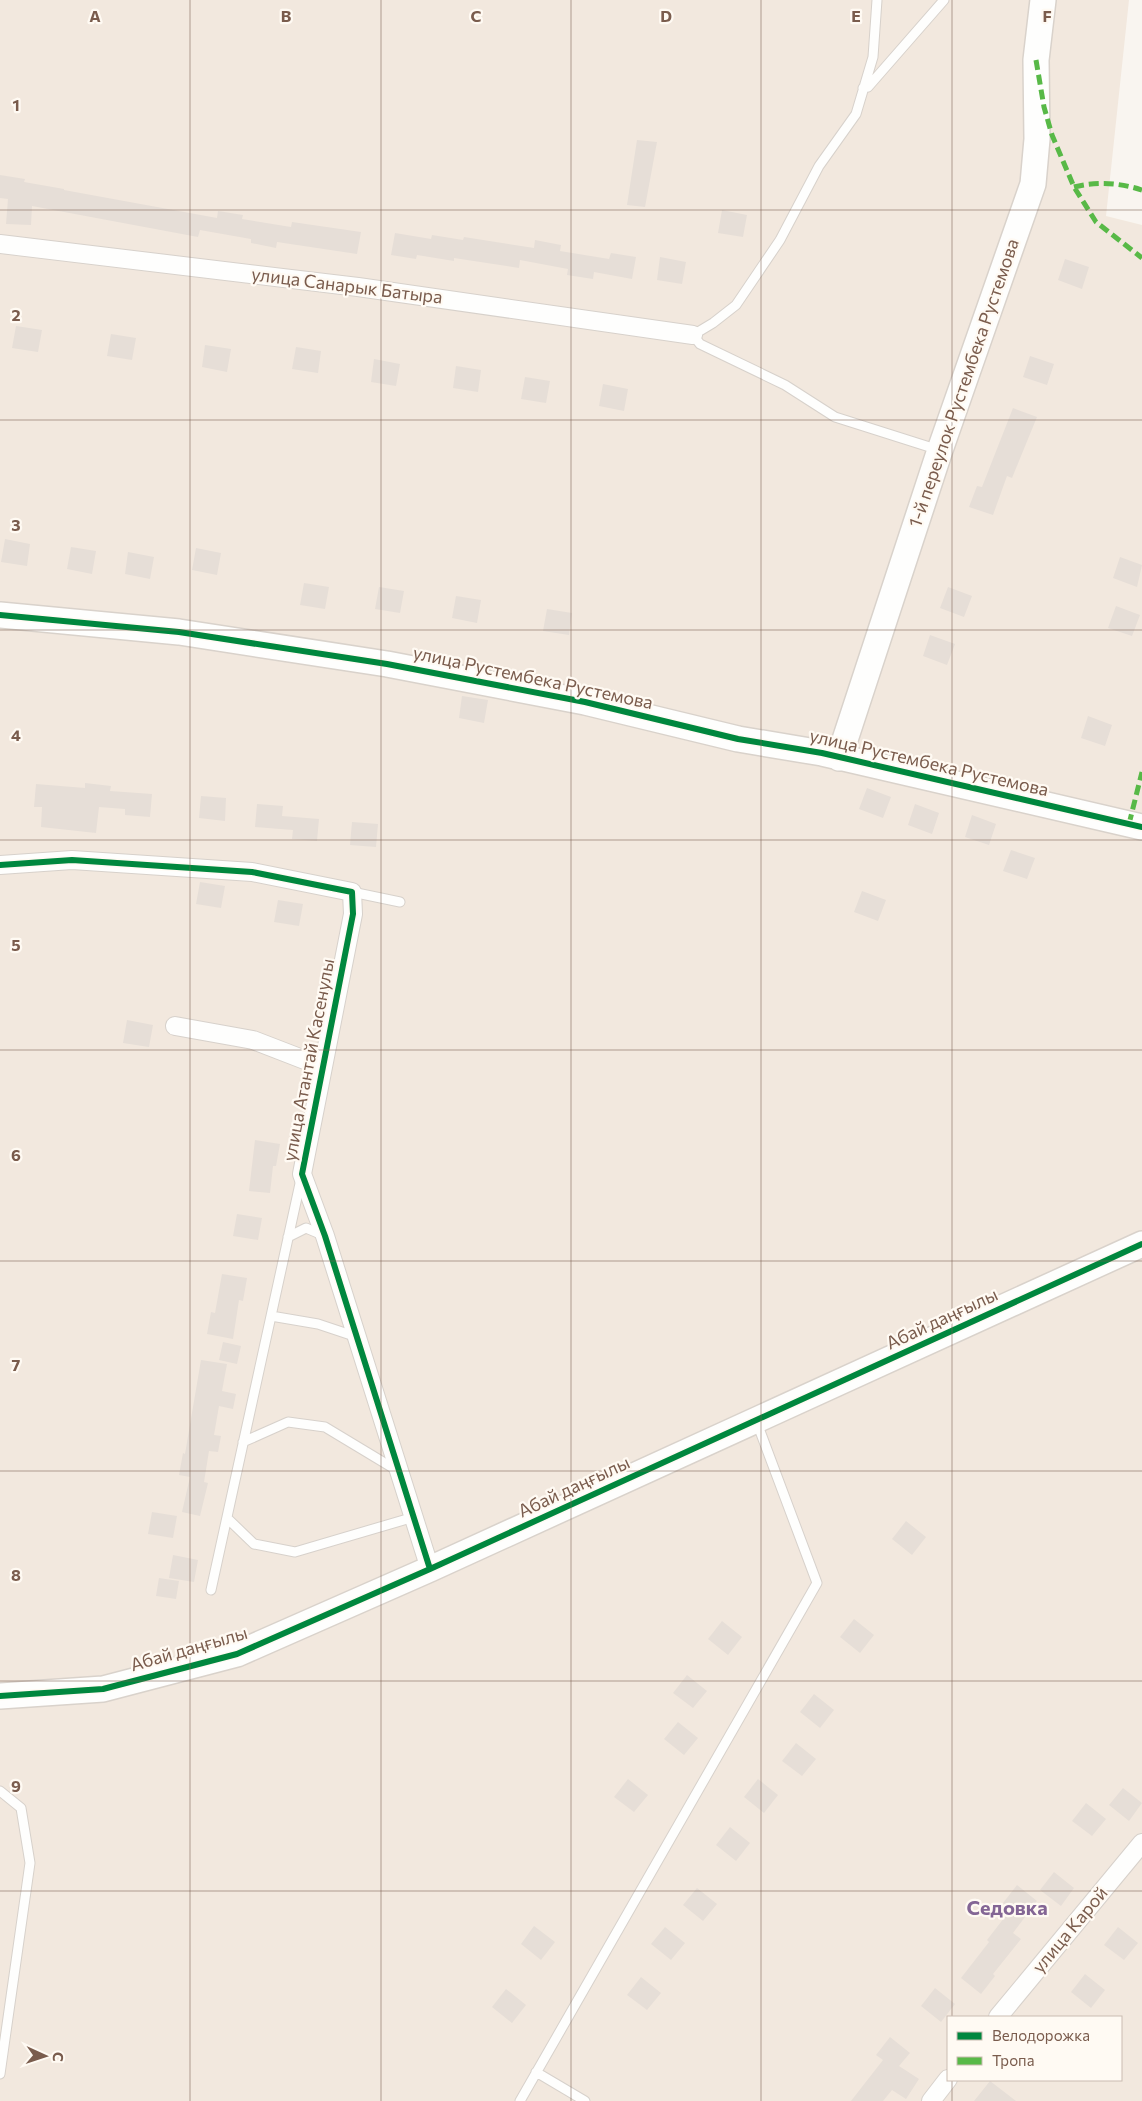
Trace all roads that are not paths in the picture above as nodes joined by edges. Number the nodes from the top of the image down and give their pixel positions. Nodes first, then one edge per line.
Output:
1 (877, 0) edge
2 (944, 0) edge
3 (1043, 0) edge
4 (864, 88) junction
5 (0, 244) edge
6 (692, 335) junction
7 (940, 450) junction
8 (0, 615) edge
9 (839, 758) junction
10 (1142, 827) edge
11 (0, 865) edge
12 (352, 892) junction
13 (400, 902) dead end
14 (175, 1026) dead end
15 (323, 1067) junction
16 (302, 1174) junction
17 (325, 1236) junction
18 (288, 1237) junction
19 (1142, 1244) edge
20 (271, 1316) junction
21 (358, 1338) junction
22 (756, 1420) junction
23 (243, 1442) junction
24 (400, 1473) junction
25 (227, 1518) junction
26 (414, 1518) junction
27 (430, 1569) junction
28 (211, 1590) dead end
29 (0, 1696) edge
30 (0, 1791) edge
31 (1142, 1843) edge
32 (999, 2016) edge
33 (536, 2072) junction
34 (0, 2074) edge
35 (947, 2080) edge
36 (520, 2101) edge
37 (585, 2101) edge
38 (930, 2101) edge

1 - 4 lane
2 - 4 lane
3 - 7 street, 1-й переулок Рустембека Рустемова
4 - 6 lane
5 - 6 street, улица Санарык Батыра
6 - 7 lane
7 - 9 street, 1-й переулок Рустембека Рустемова
8 - 9 street, улица Рустембека Рустемова
9 - 10 street, улица Рустембека Рустемова
11 - 12 street
12 - 13 lane
12 - 15 street, улица Атантай Касенулы
14 - 15 street
15 - 16 street, улица Атантай Касенулы
16 - 17 street, улица Атантай Касенулы
16 - 18 lane
17 - 18 lane
17 - 21 street, улица Атантай Касенулы
18 - 20 lane
19 - 22 street, Абай даңғылы
20 - 21 lane
20 - 23 lane
21 - 24 street, улица Атантай Касенулы
22 - 27 street, Абай даңғылы
22 - 33 lane
23 - 24 lane
23 - 25 lane
24 - 26 street, улица Атантай Касенулы
25 - 26 lane
25 - 28 lane
26 - 27 street, улица Атантай Касенулы
27 - 29 street, Абай даңғылы
30 - 34 lane
31 - 32 street, улица Карой
33 - 36 lane
33 - 37 lane
35 - 38 street

